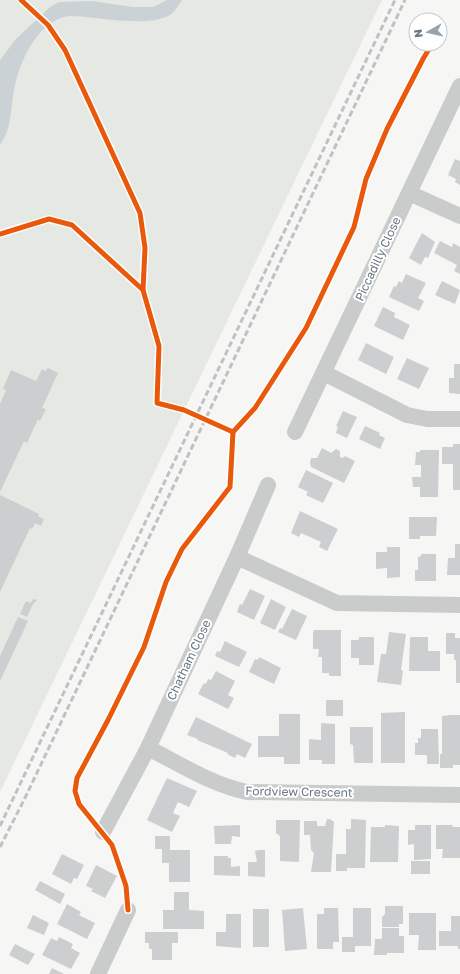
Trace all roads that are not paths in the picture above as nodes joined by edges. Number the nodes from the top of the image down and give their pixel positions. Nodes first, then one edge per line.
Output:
1 (460, 86) edge
2 (409, 193) junction
3 (460, 216) edge
4 (324, 373) junction
5 (460, 419) edge
6 (295, 432) dead end
7 (268, 485) dead end
8 (237, 557) junction
9 (460, 605) edge
10 (148, 748) junction
11 (460, 795) edge
12 (103, 832) dead end
13 (128, 910) dead end
14 (100, 974) edge

1 - 2 street, Piccadilly Close
2 - 3 street
2 - 4 street, Piccadilly Close
4 - 5 street
4 - 6 street, Piccadilly Close
7 - 8 street, Chatham Close
8 - 9 street
8 - 10 street, Chatham Close
10 - 11 street, Fordview Crescent
10 - 12 street, Chatham Close
13 - 14 street

